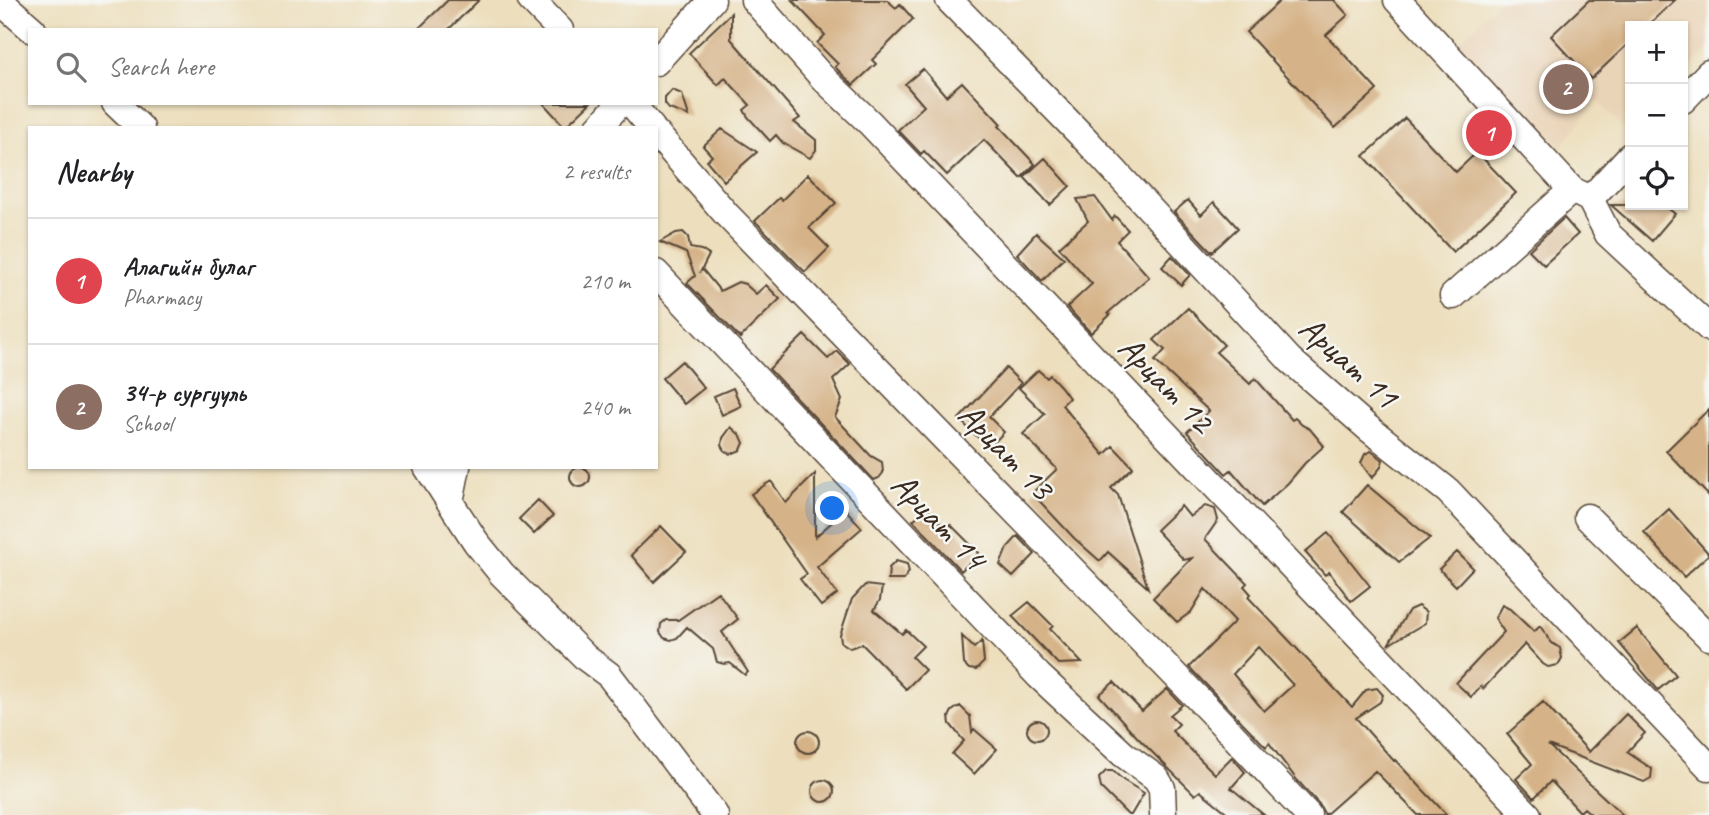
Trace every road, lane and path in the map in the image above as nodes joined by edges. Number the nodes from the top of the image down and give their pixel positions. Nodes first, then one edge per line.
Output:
1 (530, 0) edge
2 (712, 0) edge
3 (754, 0) edge
4 (949, 0) edge
5 (1396, 0) edge
6 (0, 1) edge
7 (31, 28) edge
8 (558, 28) edge
9 (658, 60) edge
10 (1709, 73) edge
11 (1688, 95) edge
12 (118, 105) edge
13 (618, 105) edge
14 (633, 105) edge
15 (139, 126) edge
16 (600, 126) edge
17 (650, 126) edge
18 (658, 135) edge
19 (1625, 160) edge
20 (1581, 195) junction
21 (658, 275) edge
22 (1453, 296) dead end
23 (1709, 327) edge
24 (428, 469) edge
25 (457, 469) edge
26 (450, 502) junction
27 (1587, 517) dead end
28 (1709, 637) edge
29 (1709, 767) edge
30 (715, 815) edge
31 (1163, 815) edge
32 (1308, 815) edge
33 (1528, 815) edge

1 - 8 street
2 - 9 street
3 - 33 street, Арцат 12
4 - 29 street, Арцат 11
5 - 20 street
6 - 7 street
10 - 11 street
12 - 15 street
13 - 16 street
14 - 17 street
18 - 32 street, Арцат 13
19 - 20 street
20 - 22 street
20 - 23 street
21 - 31 street, Арцат 14
24 - 26 street
25 - 26 street
26 - 30 street
27 - 28 street

